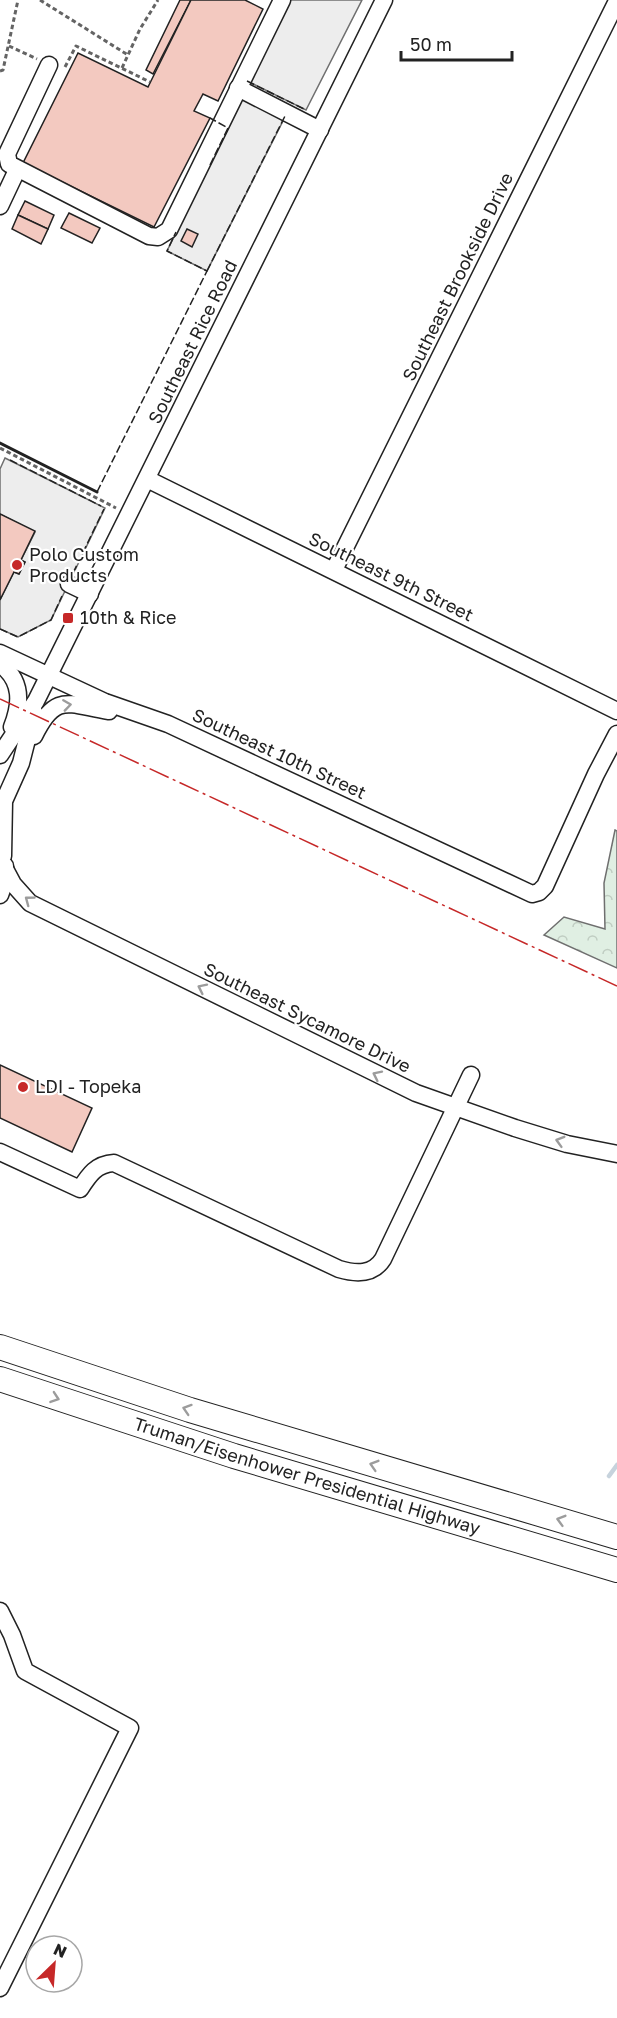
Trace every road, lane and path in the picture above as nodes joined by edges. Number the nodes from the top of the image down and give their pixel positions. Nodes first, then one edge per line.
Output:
1 (18, 0) edge
2 (40, 0) edge
3 (158, 0) edge
4 (282, 0) edge
5 (384, 0) edge
6 (617, 1) edge
7 (9, 46) junction
8 (128, 55) junction
9 (49, 65) junction
10 (122, 68) junction
11 (0, 71) edge
12 (150, 82) dead end
13 (238, 88) junction
14 (320, 130) junction
15 (17, 170) junction
16 (0, 206) edge
17 (0, 448) edge
18 (147, 479) junction
19 (117, 509) dead end
20 (334, 570) junction
21 (69, 584) dead end
22 (90, 594) junction
23 (0, 653) edge
24 (0, 664) edge
25 (49, 676) junction
26 (36, 701) junction
27 (617, 711) edge
28 (138, 713) junction
29 (617, 734) edge
30 (0, 755) edge
31 (21, 763) junction
32 (3, 858) edge
33 (0, 895) edge
34 (471, 1075) dead end
35 (454, 1108) junction
36 (0, 1152) edge
37 (617, 1154) edge
38 (0, 1347) edge
39 (0, 1379) edge
40 (508, 1537) junction
41 (617, 1537) edge
42 (617, 1570) edge
43 (617, 1583) edge
44 (0, 1611) edge
45 (0, 1988) edge

1 - 7 path
2 - 8 path
3 - 8 path
4 - 13 street
5 - 14 street, Southeast Rice Road
6 - 20 street, Southeast Brookside Drive
7 - 9 path
7 - 11 path
8 - 10 path
9 - 10 path
9 - 15 street
10 - 12 path
13 - 14 street
13 - 15 street
14 - 18 street, Southeast Rice Road
15 - 16 street
17 - 19 path
18 - 20 street, Southeast 9th Street
18 - 22 street, Southeast Rice Road
20 - 27 street, Southeast 9th Street
21 - 22 street
22 - 25 street, Southeast Rice Road
23 - 25 street, Southeast 10th Street
24 - 30 street
25 - 26 street, Southeast Rice Road
25 - 28 street, Southeast 10th Street
26 - 30 street, Southeast Rice Road
26 - 31 street, Southeast Rice Road
28 - 29 street, Southeast 10th Street
31 -> 28 street
31 - 32 street, Southeast Rice Road
32 - 33 street, Southeast Rice Road
35 -> 32 street, Southeast Sycamore Drive
34 - 35 street
35 - 36 street
37 -> 35 street, Southeast Sycamore Drive
41 -> 38 highway, Truman/Eisenhower Presidential Highway
39 -> 40 highway, Truman/Eisenhower Presidential Highway
40 - 42 highway, Truman/Eisenhower Presidential Highway
40 - 43 highway
44 - 45 street

